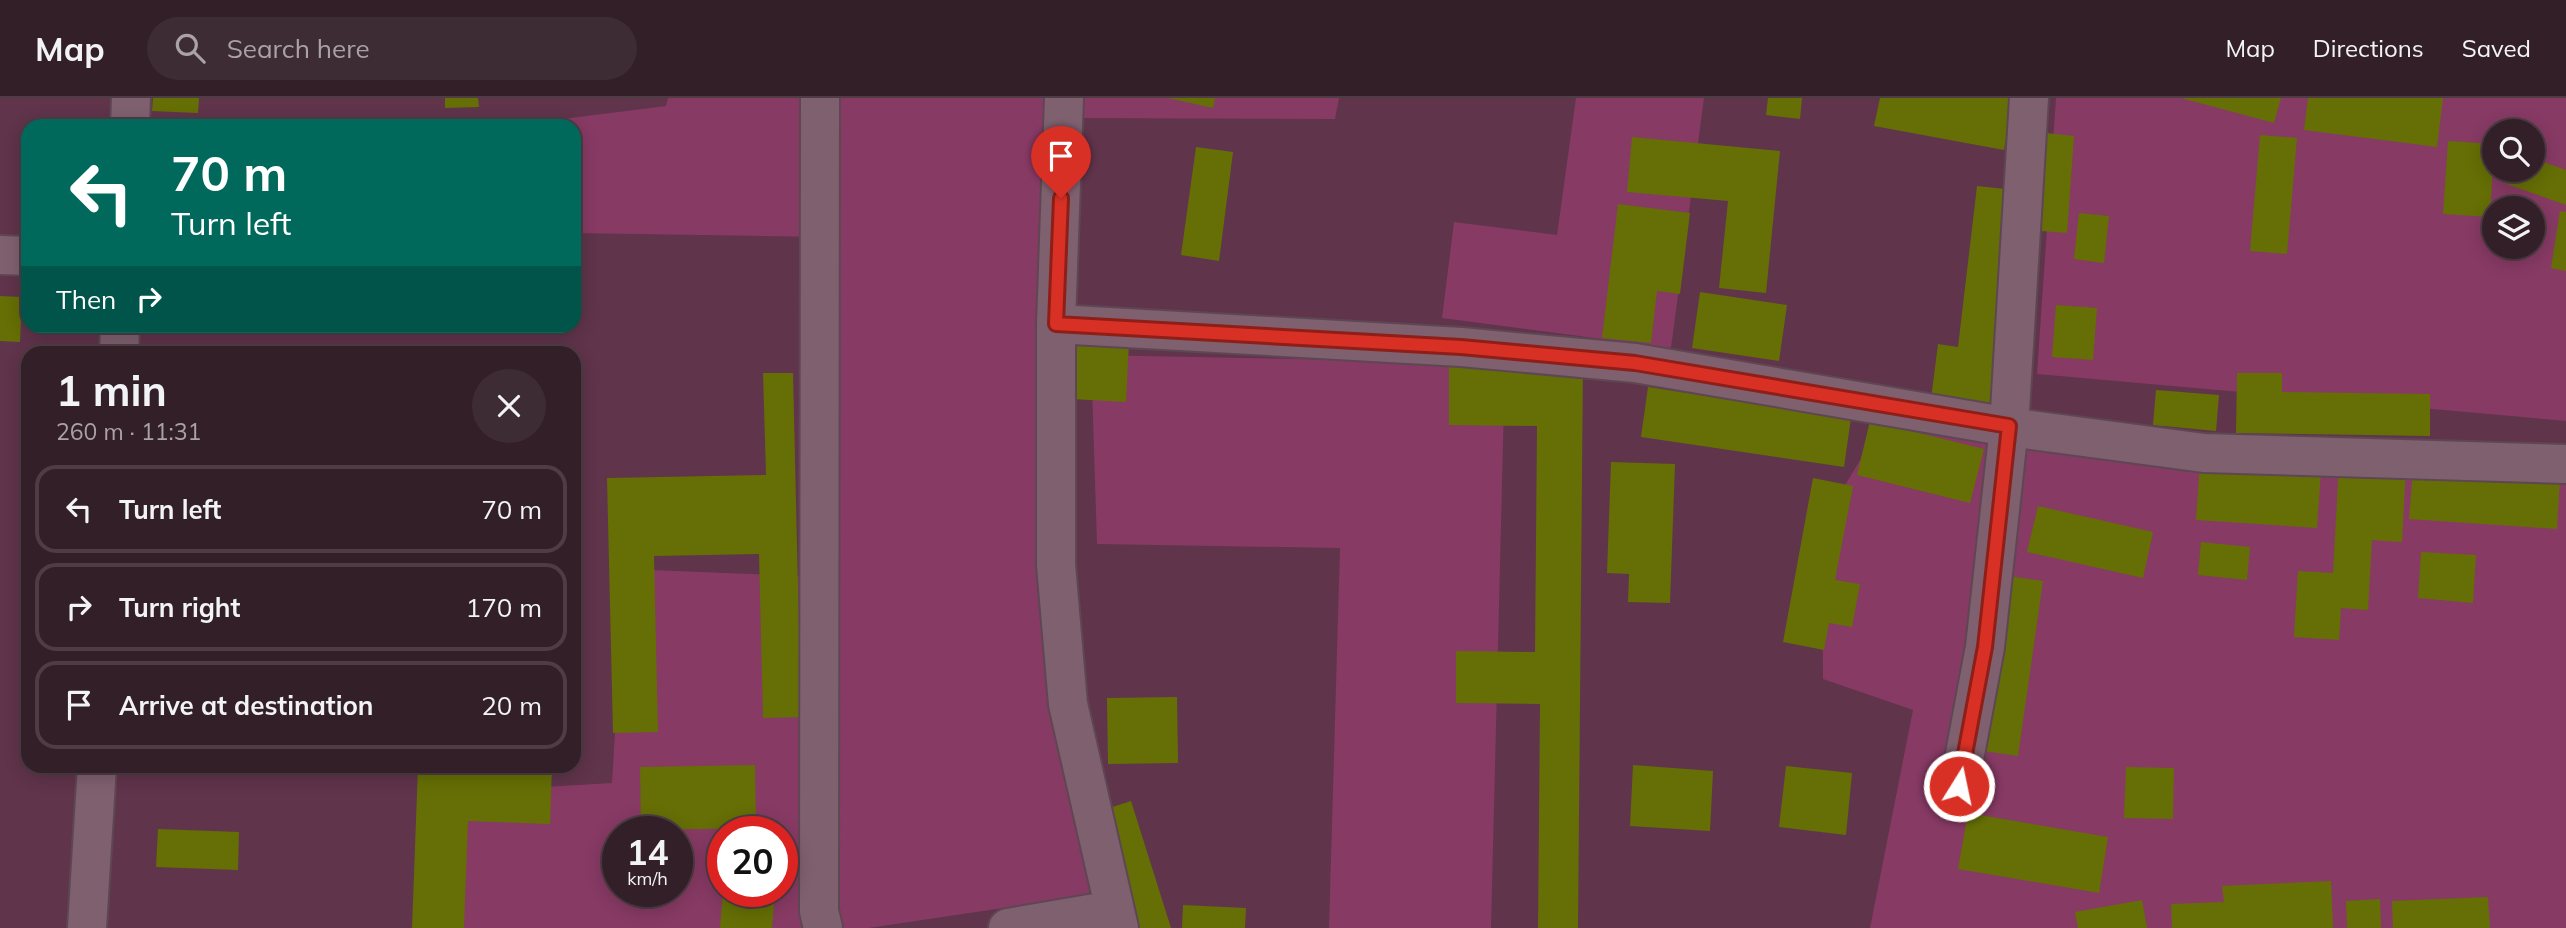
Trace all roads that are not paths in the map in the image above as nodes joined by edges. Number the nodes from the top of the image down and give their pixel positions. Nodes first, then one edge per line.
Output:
1 (131, 98) edge
2 (820, 98) edge
3 (1064, 98) edge
4 (2029, 98) edge
5 (130, 119) edge
6 (0, 255) edge
7 (21, 256) edge
8 (1056, 324) junction
9 (2009, 426) junction
10 (2566, 464) edge
11 (97, 773) edge
12 (1959, 786) dead end
13 (1116, 919) edge
14 (87, 928) edge
15 (823, 928) edge
16 (1008, 928) edge

1 - 5 street
2 - 15 street
3 - 8 street
4 - 9 street
6 - 7 street
8 - 9 street
8 - 13 street
9 - 10 street
9 - 12 street
11 - 14 street
13 - 16 street

